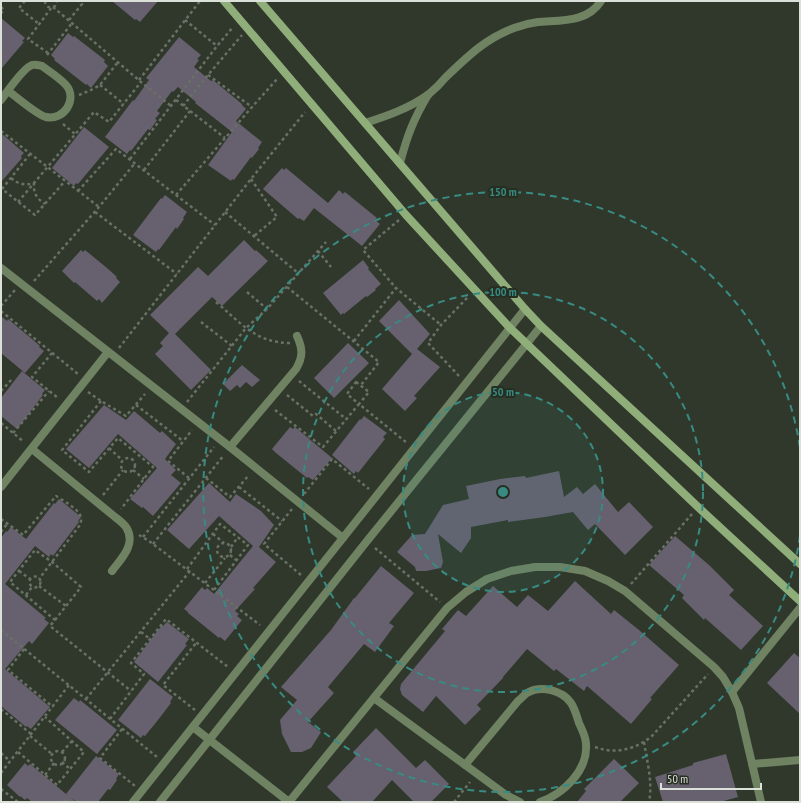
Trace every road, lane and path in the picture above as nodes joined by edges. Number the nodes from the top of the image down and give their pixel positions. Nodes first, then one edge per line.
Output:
1 (25, 1) edge
2 (45, 1) edge
3 (57, 1) edge
4 (79, 1) edge
5 (200, 1) edge
6 (224, 1) edge
7 (260, 1) edge
8 (601, 1) edge
9 (1, 7) edge
10 (52, 7) junction
11 (1, 13) edge
12 (69, 20) junction
13 (185, 20) junction
14 (240, 20) junction
15 (72, 23) junction
16 (39, 24) junction
17 (248, 28) junction
18 (217, 46) junction
19 (48, 54) junction
20 (118, 62) junction
21 (42, 66) junction
22 (284, 71) junction
23 (208, 75) junction
24 (140, 81) junction
25 (100, 85) junction
26 (8, 91) junction
27 (429, 94) junction
28 (71, 97) junction
29 (1, 100) edge
30 (176, 100) junction
31 (124, 104) junction
32 (312, 104) junction
33 (171, 106) junction
34 (183, 106) junction
35 (252, 107) junction
36 (190, 110) junction
37 (365, 123) junction
38 (1, 131) edge
39 (225, 138) junction
40 (30, 154) junction
41 (130, 159) junction
42 (135, 163) junction
43 (400, 163) junction
44 (47, 168) junction
45 (144, 170) junction
46 (11, 178) junction
47 (251, 179) junction
48 (65, 181) junction
49 (34, 183) junction
50 (78, 191) junction
51 (176, 195) junction
52 (18, 202) junction
53 (45, 204) junction
54 (99, 208) junction
55 (95, 212) junction
56 (225, 212) junction
57 (406, 215) junction
58 (215, 225) junction
59 (254, 236) junction
60 (326, 242) dead end
61 (318, 251) junction
62 (331, 267) dead end
63 (1, 268) edge
64 (177, 274) junction
65 (298, 274) junction
66 (20, 283) junction
67 (287, 287) junction
68 (396, 288) junction
69 (27, 289) junction
70 (475, 289) junction
71 (247, 292) dead end
72 (1, 300) edge
73 (216, 302) dead end
74 (4, 303) junction
75 (1, 306) edge
76 (267, 309) junction
77 (525, 309) junction
78 (1, 311) edge
79 (201, 322) dead end
80 (441, 325) junction
81 (542, 326) junction
82 (246, 328) junction
83 (510, 328) junction
84 (299, 339) joint
85 (354, 341) junction
86 (526, 344) junction
87 (232, 346) junction
88 (52, 353) junction
89 (111, 354) junction
90 (291, 375) junction
91 (13, 378) dead end
92 (84, 384) junction
93 (466, 384) junction
94 (152, 385) junction
95 (361, 385) junction
96 (2, 389) edge
97 (279, 389) junction
98 (49, 390) junction
99 (101, 401) junction
100 (266, 404) junction
101 (359, 404) junction
102 (66, 405) junction
103 (136, 405) junction
104 (181, 409) junction
105 (346, 419) junction
106 (198, 422) junction
107 (1, 423) edge
108 (336, 431) junction
109 (13, 433) junction
110 (221, 439) junction
111 (183, 441) junction
112 (230, 447) junction
113 (109, 448) junction
114 (414, 448) junction
115 (32, 449) junction
116 (137, 454) junction
117 (133, 459) junction
118 (122, 460) junction
119 (255, 467) junction
120 (123, 470) junction
121 (133, 470) junction
122 (189, 478) junction
123 (206, 478) junction
124 (144, 479) junction
125 (1, 487) edge
126 (239, 487) junction
127 (377, 496) junction
128 (298, 501) junction
129 (97, 502) junction
130 (698, 507) junction
131 (115, 517) junction
132 (1, 519) edge
133 (282, 521) junction
134 (7, 524) junction
135 (1, 532) edge
136 (129, 533) junction
137 (213, 534) junction
138 (143, 537) junction
139 (238, 537) junction
140 (343, 538) junction
141 (367, 541) junction
142 (224, 543) junction
143 (153, 544) junction
144 (231, 547) junction
145 (230, 555) junction
146 (225, 558) junction
147 (236, 560) junction
148 (52, 562) junction
149 (800, 564) edge
150 (188, 570) junction
151 (19, 571) junction
152 (112, 571) dead end
153 (30, 579) junction
154 (39, 579) junction
155 (309, 581) junction
156 (205, 583) junction
157 (39, 586) junction
158 (32, 587) junction
159 (214, 590) junction
160 (626, 591) junction
161 (26, 595) junction
162 (800, 601) edge
163 (66, 606) junction
164 (447, 608) junction
165 (800, 608) edge
166 (56, 620) junction
167 (1, 630) edge
168 (140, 632) junction
169 (269, 632) junction
170 (150, 639) junction
171 (196, 642) junction
172 (24, 649) junction
173 (714, 667) junction
174 (108, 672) junction
175 (236, 673) junction
176 (69, 685) junction
177 (131, 691) junction
178 (732, 692) junction
179 (374, 698) junction
180 (86, 699) junction
181 (52, 707) junction
182 (1, 709) edge
183 (202, 716) junction
184 (45, 717) junction
185 (110, 719) junction
186 (192, 727) junction
187 (122, 729) junction
188 (31, 735) junction
189 (209, 740) junction
190 (72, 741) junction
191 (644, 742) junction
192 (586, 743) junction
193 (18, 752) junction
194 (62, 752) junction
195 (1, 753) edge
196 (52, 754) junction
197 (800, 760) edge
198 (10, 761) junction
199 (62, 762) junction
200 (54, 763) junction
201 (164, 763) junction
202 (752, 764) junction
203 (465, 765) junction
204 (70, 769) junction
205 (1, 773) edge
206 (477, 774) junction
207 (45, 775) junction
208 (1, 789) edge
209 (141, 792) junction
210 (18, 802) edge
211 (63, 802) edge
212 (69, 802) edge
213 (133, 802) edge
214 (160, 802) edge
215 (289, 802) edge
216 (454, 802) edge
217 (520, 802) edge
218 (540, 802) edge
219 (648, 802) edge
220 (761, 802) edge

1 - 16 path
2 - 10 path
3 - 10 path
4 - 12 path
5 - 13 path
6 - 14 street
7 - 37 street
8 - 27 street
9 - 11 path
10 - 12 path
10 - 16 path
12 - 15 path
13 - 18 path
13 - 24 path
14 - 17 street
14 - 18 path
15 - 19 path
15 - 20 path
16 - 19 path
17 - 22 street
17 - 23 path
18 - 30 path
19 - 21 path
20 - 24 path
20 - 25 path
21 - 26 street
21 - 28 street
22 - 32 street
22 - 35 path
23 - 34 path
23 - 35 path
24 - 31 path
24 - 33 path
25 - 28 path
25 - 31 path
26 - 28 street
26 - 29 street
27 - 37 street
27 - 43 street
30 - 33 path
30 - 34 path
31 - 44 path
32 - 47 path
32 - 57 street
33 - 41 path
34 - 36 path
35 - 39 path
36 - 39 path
36 - 45 path
37 - 43 street
38 - 40 path
39 - 51 path
40 - 44 path
40 - 46 path
41 - 42 path
41 - 50 path
42 - 45 path
42 - 54 path
43 - 77 street
44 - 48 path
44 - 49 path
45 - 51 path
46 - 49 path
46 - 52 path
47 - 56 path
47 - 59 path
48 - 50 path
48 - 53 path
49 - 52 path
49 - 53 path
50 - 54 path
51 - 58 path
52 - 53 path
54 - 55 path
55 - 64 path
55 - 69 path
56 - 58 path
56 - 59 path
57 - 68 path
57 - 70 street
58 - 64 path
59 - 65 path
60 - 61 path
61 - 62 path
61 - 65 path
63 - 66 street
64 - 89 path
65 - 67 path
66 - 69 street
66 - 74 path
67 - 76 path
67 - 85 path
68 - 80 path
68 - 85 path
69 - 89 street
70 - 80 path
70 - 83 street
71 - 76 path
72 - 74 path
73 - 82 path
74 - 75 path
76 - 82 path
77 - 81 street
77 - 83 street
78 - 88 path
79 - 87 path
80 - 93 path
81 - 86 street
81 - 149 street
82 - 84 path
82 - 87 path
83 - 86 street
83 - 93 street
84 - 90 street
85 - 95 path
86 - 130 street
86 - 141 street
87 - 104 path
88 - 92 path
88 - 98 path
89 - 92 street
89 - 94 street
90 - 97 street
90 - 105 path
91 - 96 path
92 - 99 path
92 - 102 street
93 - 114 street
94 - 103 path
94 - 104 street
95 - 101 path
95 - 101 path
97 - 100 street
97 - 108 path
98 - 102 path
98 - 109 path
99 - 103 path
99 - 113 path
100 - 108 path
100 - 112 street
101 - 105 path
101 - 114 path
102 - 115 street
103 - 111 path
104 - 106 street
105 - 108 path
106 - 110 street
106 - 111 path
107 - 109 path
109 - 115 path
110 - 112 street
110 - 122 path
111 - 122 path
112 - 119 street
112 - 123 path
113 - 116 path
113 - 118 path
114 - 127 street
115 - 125 street
115 - 129 street
116 - 117 path
116 - 124 path
117 - 118 path
117 - 121 path
118 - 120 path
119 - 126 path
119 - 128 street
120 - 121 path
120 - 129 path
121 - 124 path
122 - 138 path
123 - 126 path
123 - 143 path
124 - 131 path
126 - 133 path
127 - 128 path
127 - 140 street
128 - 133 path
128 - 140 street
129 - 131 street
130 - 160 path
130 - 162 street
131 - 136 street
132 - 134 path
133 - 155 path
134 - 135 path
134 - 148 path
136 - 138 path
136 - 152 street
137 - 139 path
137 - 142 path
137 - 150 path
138 - 143 path
139 - 144 path
139 - 147 path
140 - 155 street
141 - 164 path
141 - 189 street
142 - 144 path
142 - 146 path
143 - 150 path
144 - 145 path
145 - 146 path
145 - 147 path
146 - 156 path
147 - 159 path
148 - 151 path
148 - 154 path
148 - 163 path
150 - 156 path
150 - 168 path
151 - 153 path
151 - 161 path
153 - 154 path
153 - 158 path
154 - 157 path
155 - 169 street
156 - 159 path
157 - 158 path
157 - 163 path
158 - 161 path
159 - 169 path
160 - 164 street
160 - 173 street
161 - 166 path
163 - 166 path
164 - 179 street
165 - 178 street
166 - 174 path
167 - 172 path
168 - 170 path
168 - 174 path
169 - 175 street
170 - 171 path
170 - 177 path
171 - 175 path
171 - 183 path
172 - 176 path
172 - 181 path
173 - 178 street
173 - 191 path
174 - 177 path
174 - 180 path
175 - 183 street
176 - 180 path
176 - 181 path
177 - 185 path
178 - 202 street
179 - 203 street
179 - 215 street
180 - 185 path
181 - 184 path
182 - 188 path
183 - 186 street
184 - 188 path
184 - 190 path
185 - 187 path
186 - 189 street
186 - 201 street
187 - 201 path
187 - 209 path
188 - 193 path
188 - 196 path
189 - 214 street
189 - 215 street
190 - 194 path
190 - 204 path
191 - 192 path
191 - 219 path
192 - 203 street
192 - 218 street
193 - 198 path
193 - 207 path
194 - 196 path
194 - 199 path
195 - 198 path
196 - 200 path
197 - 202 street
198 - 205 path
199 - 200 path
199 - 204 path
200 - 207 path
201 - 209 street
202 - 220 street
203 - 206 street
204 - 207 path
206 - 216 path
206 - 217 street
208 - 210 path
209 - 213 street
211 - 212 path

